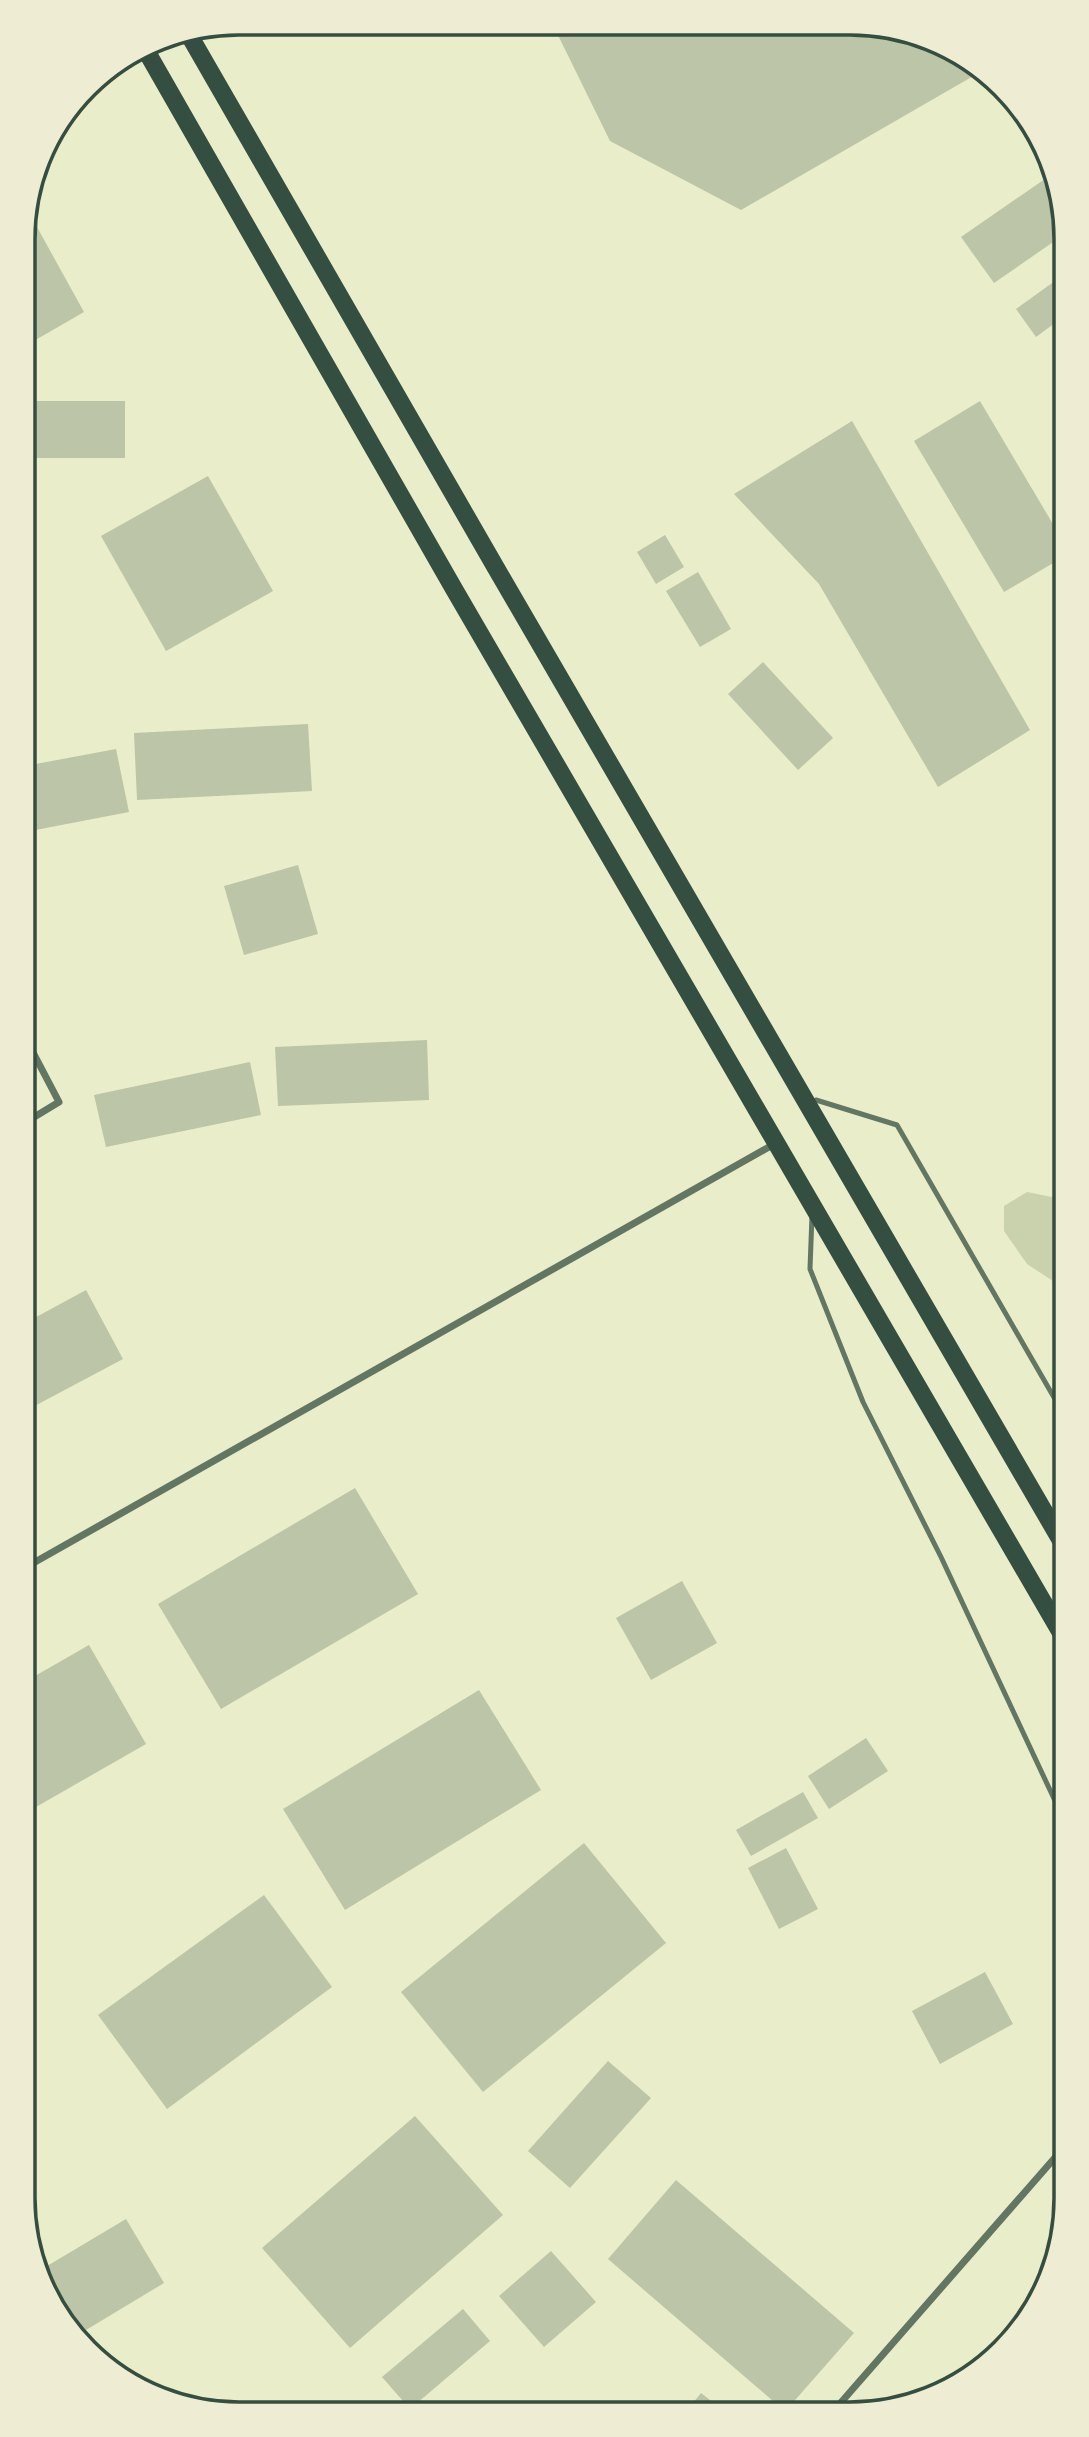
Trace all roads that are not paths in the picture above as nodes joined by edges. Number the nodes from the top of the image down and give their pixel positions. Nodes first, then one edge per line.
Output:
1 (192, 41) edge
2 (149, 56) edge
3 (35, 1056) edge
4 (816, 1100) dead end
5 (35, 1117) edge
6 (777, 1143) junction
7 (812, 1205) junction
8 (1054, 1397) edge
9 (1054, 1528) edge
10 (35, 1562) edge
11 (1054, 1621) edge
12 (1054, 1799) edge
13 (1054, 2159) edge
14 (841, 2402) edge

1 - 9 main road
2 - 6 main road
3 - 5 street
4 - 8 lane
6 - 7 main road
6 - 10 street
7 - 11 main road
7 - 12 lane
13 - 14 street

